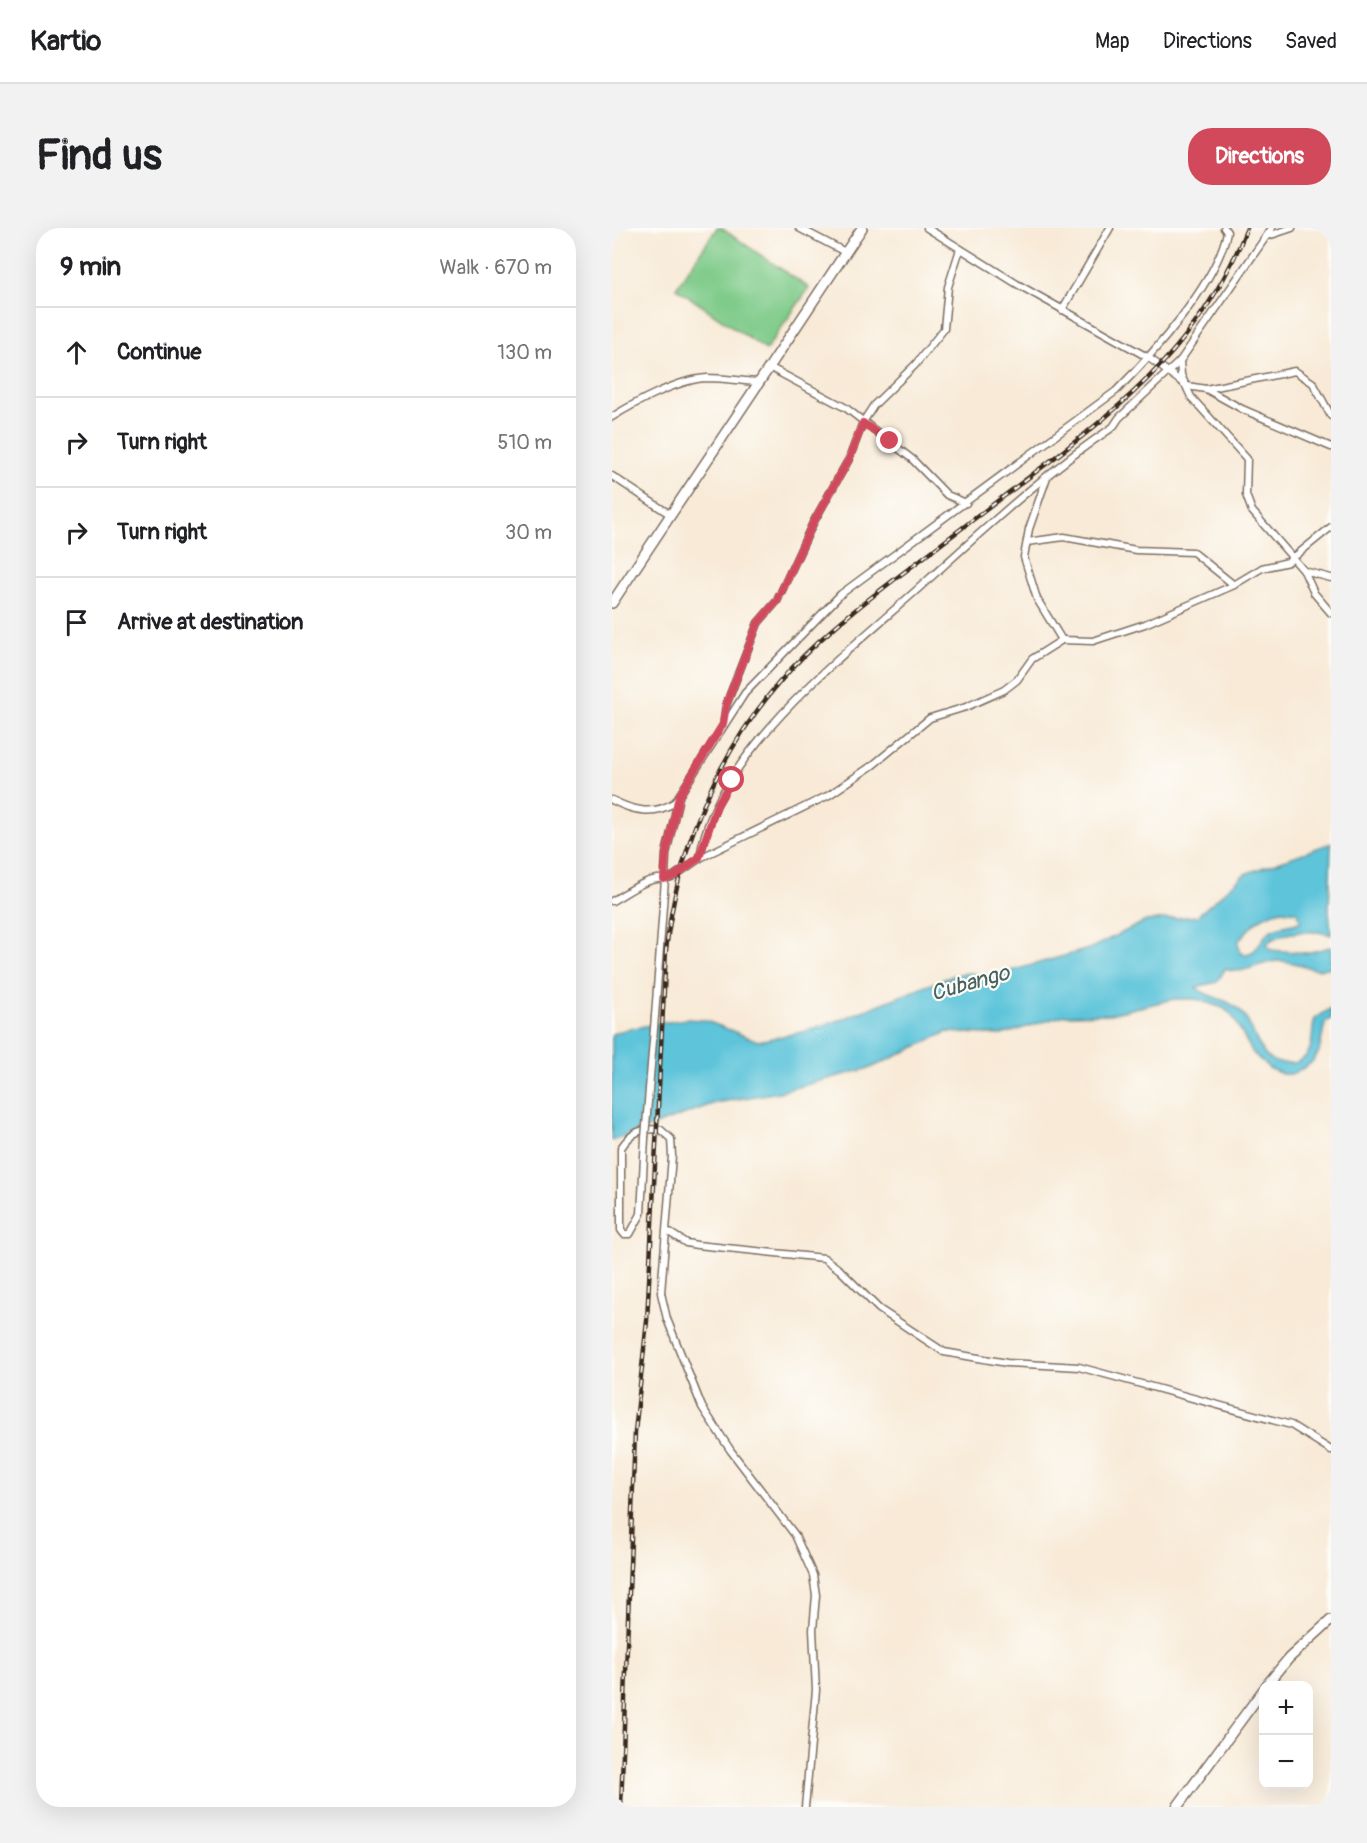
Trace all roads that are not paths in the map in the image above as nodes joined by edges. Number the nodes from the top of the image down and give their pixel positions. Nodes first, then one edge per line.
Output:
1 (799, 228) edge
2 (862, 228) edge
3 (927, 228) edge
4 (1110, 228) edge
5 (1224, 228) edge
6 (1272, 228) edge
7 (1292, 228) edge
8 (1268, 236) junction
9 (960, 249) junction
10 (845, 252) junction
11 (1062, 309) junction
12 (1149, 358) junction
13 (1180, 361) junction
14 (769, 367) junction
15 (1167, 374) junction
16 (759, 382) junction
17 (1187, 386) junction
18 (1206, 389) junction
19 (1331, 416) edge
20 (612, 417) edge
21 (863, 423) junction
22 (1331, 447) edge
23 (612, 476) edge
24 (1048, 477) junction
25 (967, 503) junction
26 (671, 515) junction
27 (1331, 527) edge
28 (1027, 542) junction
29 (1293, 559) junction
30 (1304, 571) junction
31 (1331, 578) edge
32 (1234, 585) junction
33 (612, 603) edge
34 (1331, 614) edge
35 (1062, 640) junction
36 (723, 724) junction
37 (679, 796) junction
38 (612, 800) edge
39 (699, 858) junction
40 (664, 879) junction
41 (612, 901) edge
42 (667, 1232) junction
43 (1331, 1450) edge
44 (1331, 1620) edge
45 (1270, 1681) edge
46 (1259, 1695) edge
47 (805, 1807) edge
48 (1177, 1807) edge

1 - 10 street
2 - 10 main road
3 - 9 street
4 - 11 street
5 - 12 street
6 - 8 street
7 - 8 street
8 - 13 street
9 - 11 street
9 - 21 street
10 - 14 main road
11 - 12 street
12 - 15 street
12 - 25 street
13 - 15 street
13 - 17 street
14 - 16 main road
14 - 21 street
15 - 17 street
15 - 24 street
16 - 20 street
16 - 26 main road
17 - 18 street
17 - 29 street
18 - 19 street
18 - 22 street
21 - 25 street
21 - 36 street
23 - 26 street
24 - 28 street
24 - 39 street
25 - 36 street
26 - 33 main road
27 - 29 street
28 - 32 street
28 - 35 street
29 - 30 street
29 - 32 street
30 - 31 street
30 - 34 street
32 - 35 street
35 - 39 street
36 - 37 street
37 - 38 street
37 - 40 street
39 - 40 street
40 - 41 street
40 - 42 street, bridge
42 - 43 street
42 - 47 street
44 - 45 main road
46 - 48 main road

